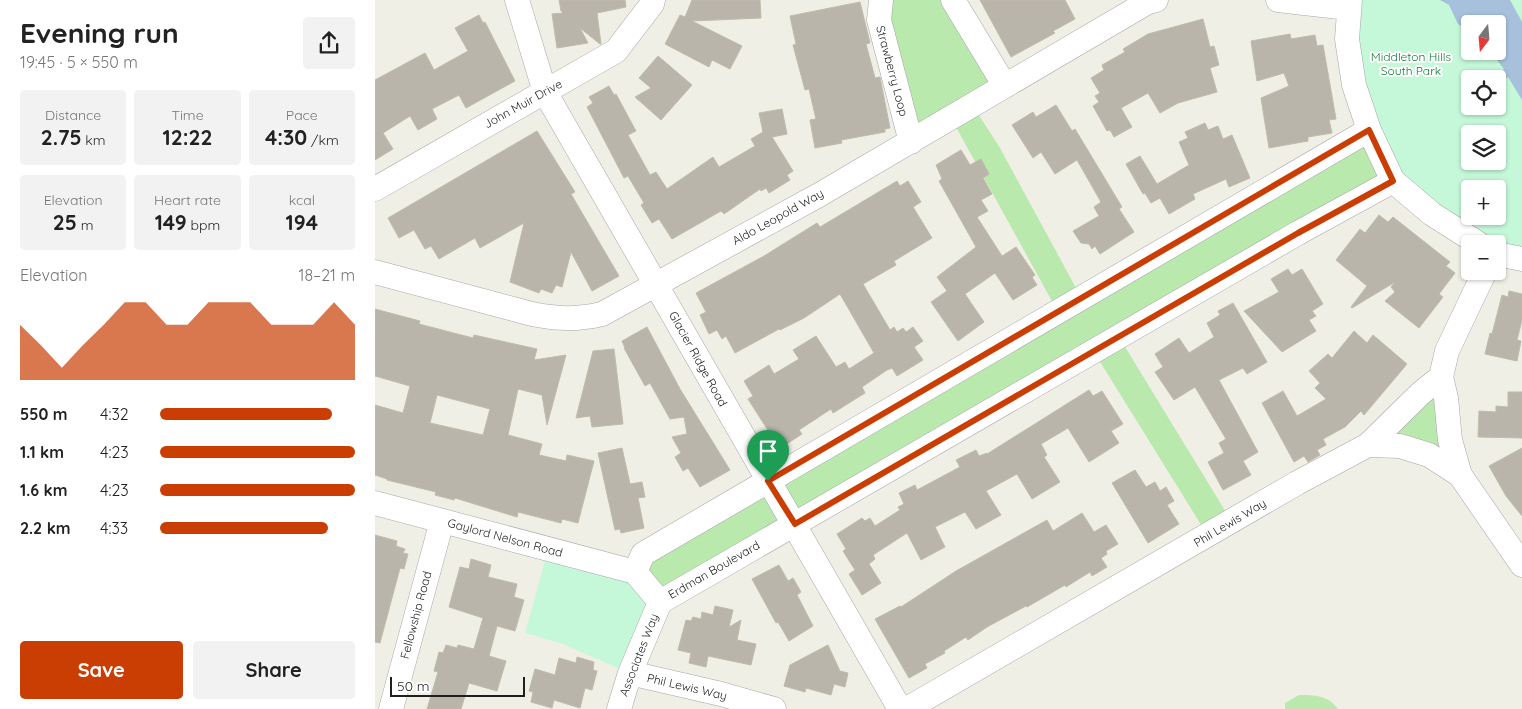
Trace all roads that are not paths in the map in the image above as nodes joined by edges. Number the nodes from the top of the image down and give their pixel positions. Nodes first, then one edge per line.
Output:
1 (517, 0) edge
2 (653, 0) edge
3 (881, 0) edge
4 (953, 0) edge
5 (1156, 0) edge
6 (1278, 0) edge
7 (1349, 4) edge
8 (1005, 86) junction
9 (545, 92) junction
10 (1369, 130) junction
11 (911, 142) junction
12 (1393, 181) junction
13 (375, 189) edge
14 (1465, 235) edge
15 (1506, 256) edge
16 (1522, 259) edge
17 (375, 272) edge
18 (1481, 280) edge
19 (656, 285) junction
20 (1441, 377) junction
21 (1368, 445) junction
22 (1460, 475) junction
23 (768, 481) junction
24 (375, 503) edge
25 (442, 521) junction
26 (795, 524) junction
27 (1522, 565) edge
28 (635, 572) junction
29 (659, 602) junction
30 (630, 673) junction
31 (391, 709) edge
32 (619, 709) edge
33 (774, 709) edge
34 (900, 709) edge
35 (907, 709) edge

1 - 9 street, Glacier Ridge Road
2 - 9 street, John Muir Drive
3 - 11 street, Strawberry Loop
4 - 8 street
5 - 8 street, Aldo Leopold Way
6 - 7 street
7 - 10 street
8 - 11 street, Aldo Leopold Way
9 - 13 street, John Muir Drive
9 - 19 street, Glacier Ridge Road
10 - 12 street
10 - 23 street
11 - 19 street, Aldo Leopold Way
12 - 14 street
12 - 26 street, Erdman Boulevard
15 - 16 street
17 - 19 street, Aldo Leopold Way
18 - 20 street
19 - 23 street, Glacier Ridge Road
20 - 21 street, Phil Lewis Way
20 - 22 street
21 - 22 street
21 - 35 street, Phil Lewis Way
22 - 27 street
23 - 26 street, Glacier Ridge Road
23 - 28 street
24 - 25 street, Gaylord Nelson Road
25 - 28 street, Gaylord Nelson Road
25 - 31 street, Fellowship Road
26 - 29 street, Erdman Boulevard
26 - 34 street, Glacier Ridge Road
28 - 29 street, Erdman Boulevard
29 - 30 street, Associates Way
30 - 32 street, Associates Way
30 - 33 street, Phil Lewis Way

